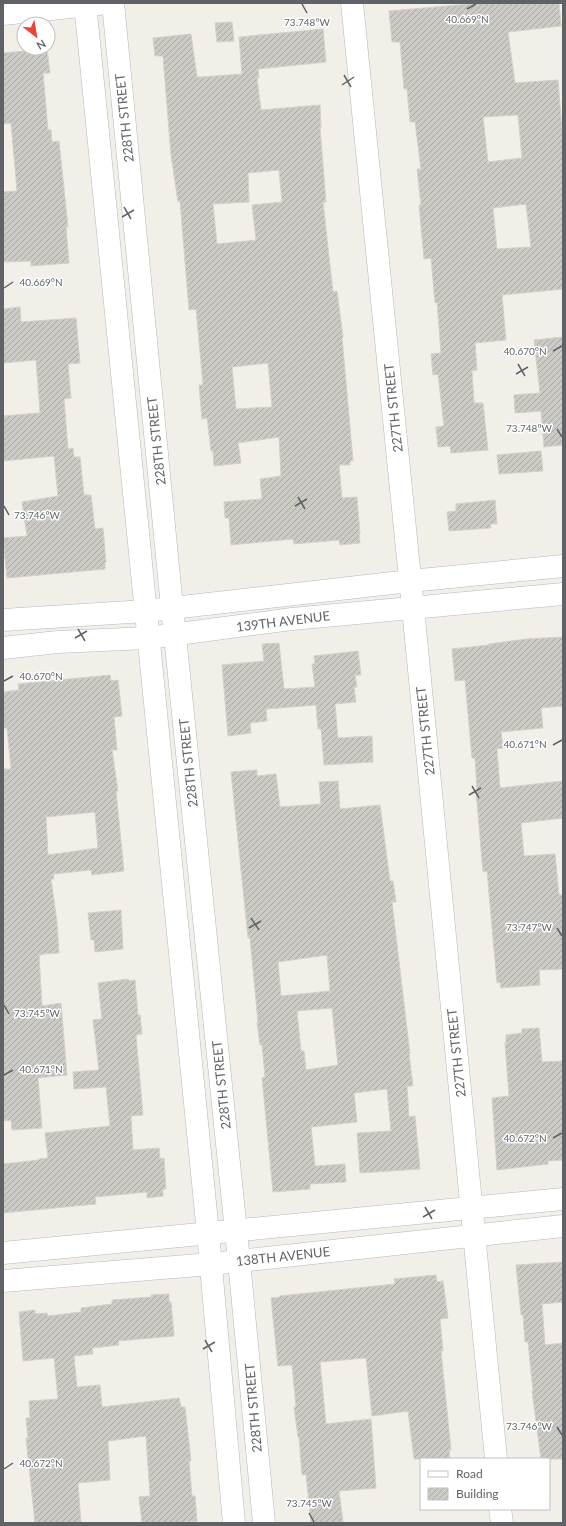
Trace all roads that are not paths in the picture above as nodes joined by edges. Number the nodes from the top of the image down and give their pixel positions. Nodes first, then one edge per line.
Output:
1 (110, 3) edge
2 (113, 3) edge
3 (352, 3) edge
4 (85, 4) edge
5 (3, 14) edge
6 (563, 566) edge
7 (410, 581) junction
8 (563, 594) edge
9 (172, 608) junction
10 (413, 608) junction
11 (146, 611) junction
12 (3, 620) edge
13 (175, 634) junction
14 (148, 638) junction
15 (3, 648) edge
16 (563, 1199) edge
17 (471, 1207) junction
18 (563, 1226) edge
19 (236, 1230) junction
20 (208, 1233) junction
21 (474, 1234) junction
22 (3, 1253) edge
23 (239, 1261) junction
24 (211, 1264) junction
25 (3, 1281) edge
26 (496, 1458) edge
27 (229, 1462) junction
28 (258, 1462) junction
29 (500, 1510) edge
30 (234, 1523) edge
31 (264, 1523) edge
32 (502, 1523) edge

1 - 4 street
2 - 9 street, 228TH STREET
3 - 7 street, 227TH STREET
4 - 5 street
4 - 11 street, 228TH STREET
6 - 7 street, 139TH AVENUE
7 - 9 street, 139TH AVENUE
7 - 10 street, 227TH STREET
8 - 10 street, 139TH AVENUE
9 - 11 street, 139TH AVENUE
9 - 13 street, 228TH STREET
10 - 13 street, 139TH AVENUE
10 - 17 street, 227TH STREET
11 - 12 street, 139TH AVENUE
11 - 14 street, 228TH STREET
13 - 14 street, 139TH AVENUE
13 - 19 street, 228TH STREET
14 - 15 street, 139TH AVENUE
14 - 20 street, 228TH STREET
16 - 17 street
17 - 19 street
17 - 21 street, 227TH STREET
18 - 21 street, 138TH AVENUE
19 - 20 street
19 - 23 street, 228TH STREET
20 - 22 street
20 - 24 street, 228TH STREET
21 - 23 street, 138TH AVENUE
21 - 26 street, 227TH STREET
23 - 24 street, 138TH AVENUE
23 - 28 street, 228TH STREET
24 - 25 street, 138TH AVENUE
24 - 27 street, 228TH STREET
27 - 28 street
27 - 30 street, 228TH STREET
28 - 31 street, 228TH STREET
29 - 32 street

